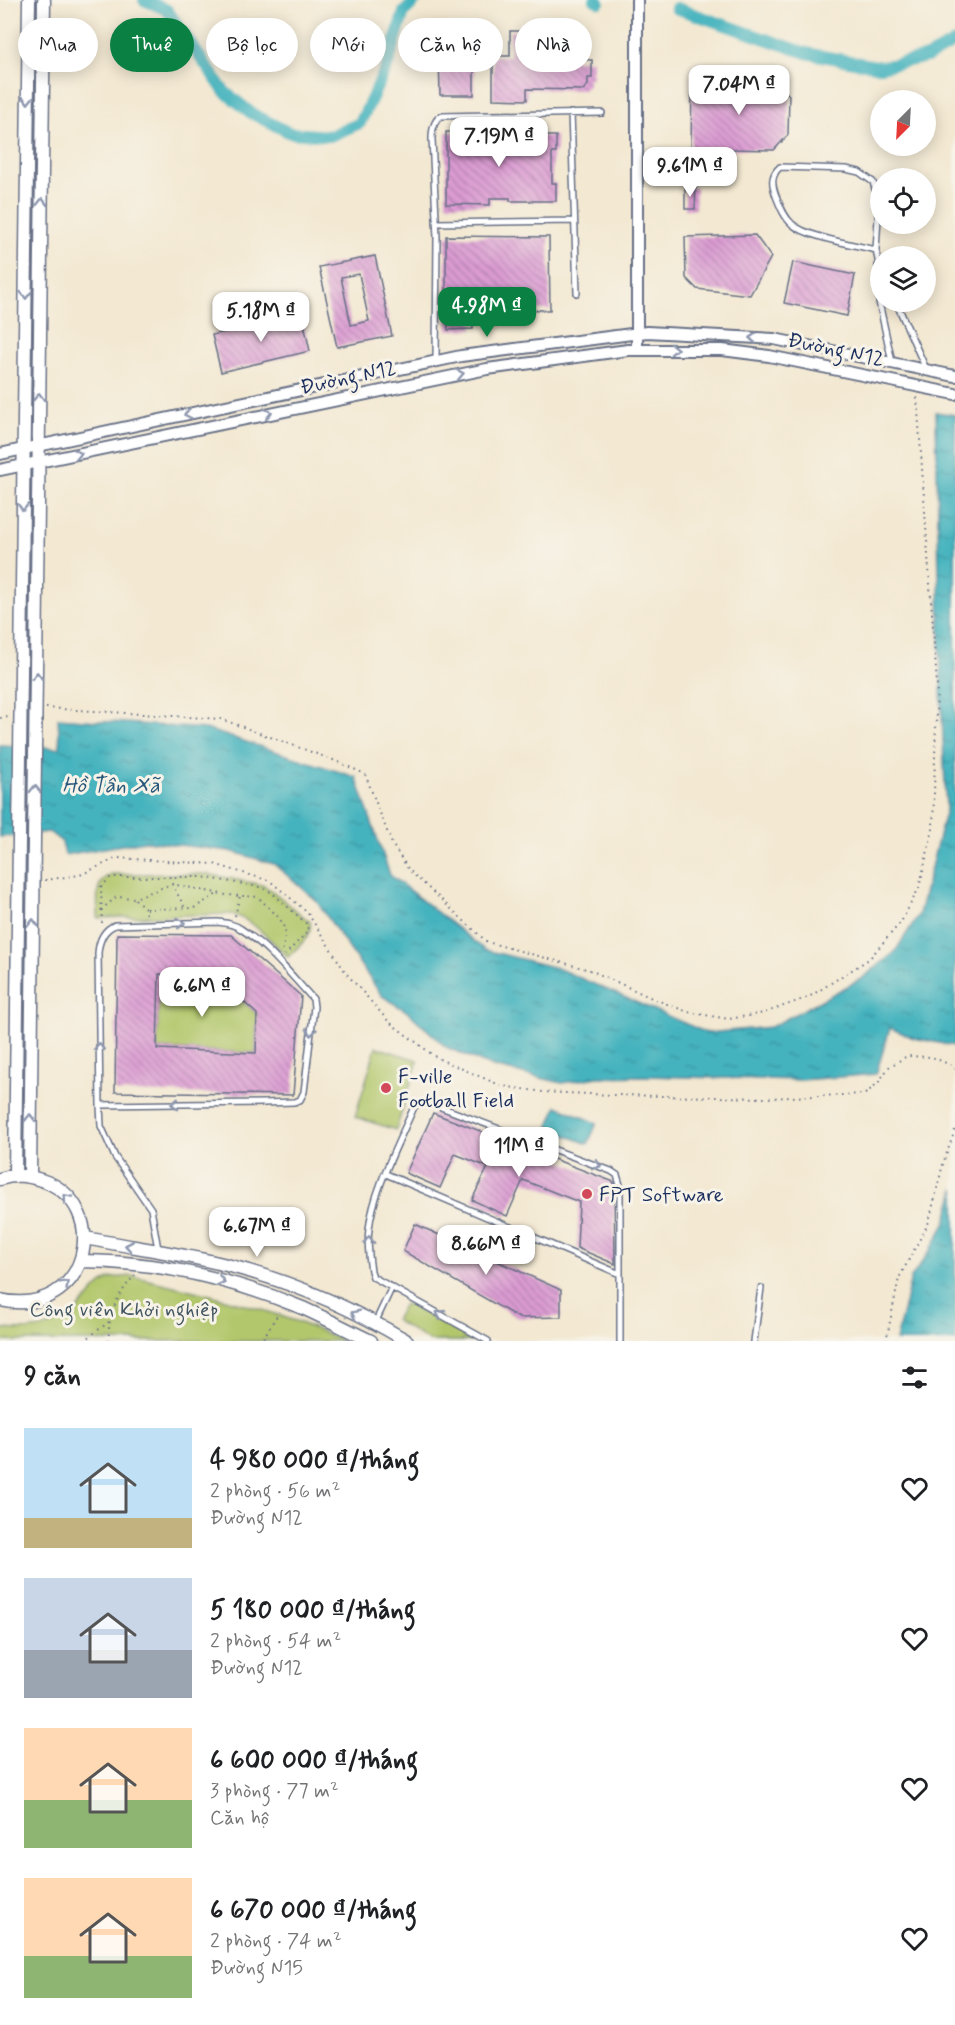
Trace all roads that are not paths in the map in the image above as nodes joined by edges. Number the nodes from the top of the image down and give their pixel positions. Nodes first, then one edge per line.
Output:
1 (29, 0) edge
2 (44, 0) edge
3 (637, 0) edge
4 (571, 113) junction
5 (602, 113) dead end
6 (574, 221) junction
7 (436, 223) junction
8 (876, 250) joint
9 (577, 293) dead end
10 (881, 312) edge
11 (901, 312) edge
12 (637, 332) junction
13 (637, 350) junction
14 (436, 362) junction
15 (892, 362) junction
16 (927, 370) junction
17 (955, 376) edge
18 (955, 394) edge
19 (38, 446) junction
20 (24, 449) junction
21 (0, 454) edge
22 (39, 462) junction
23 (24, 466) junction
24 (0, 470) edge
25 (100, 1105) junction
26 (386, 1174) junction
27 (15, 1175) junction
28 (30, 1176) junction
29 (0, 1179) edge
30 (84, 1238) junction
31 (158, 1252) junction
32 (80, 1261) junction
33 (620, 1274) junction
34 (392, 1287) junction
35 (761, 1288) dead end
36 (0, 1300) edge
37 (375, 1323) junction
38 (371, 1341) edge
39 (407, 1341) edge
40 (488, 1341) edge
41 (620, 1341) edge
42 (754, 1341) edge

1 -> 20 street
19 -> 2 street
3 - 12 street
4 - 5 lane
4 - 6 lane
4 - 7 lane
6 - 7 lane
6 - 9 lane
7 - 14 lane
8 - 8 lane
10 - 15 lane
11 - 16 lane
12 - 13 street
12 - 14 street, Đường N12
15 -> 12 street, Đường N12
13 -> 18 street, Đường N12
22 -> 13 street, Đường N12
14 -> 19 street, Đường N12
15 - 16 street, Đường N12
16 - 17 street, Đường N12
19 - 20 street, Đường N12
19 - 22 street
20 - 21 street, Đường N12
20 - 23 street
22 - 23 street, Đường N12
28 -> 22 street
23 - 24 street, Đường N12
23 -> 27 street
25 -> 25 lane
25 - 31 lane
26 - 33 lane
26 -> 33 lane
34 -> 26 lane
27 - 28 street
27 - 29 street
30 -> 28 street
31 -> 30 street
30 - 32 street
37 -> 31 street
36 -> 32 street
32 -> 38 street
33 - 41 lane
34 - 37 lane
40 -> 34 lane
35 - 42 lane
37 - 39 street

